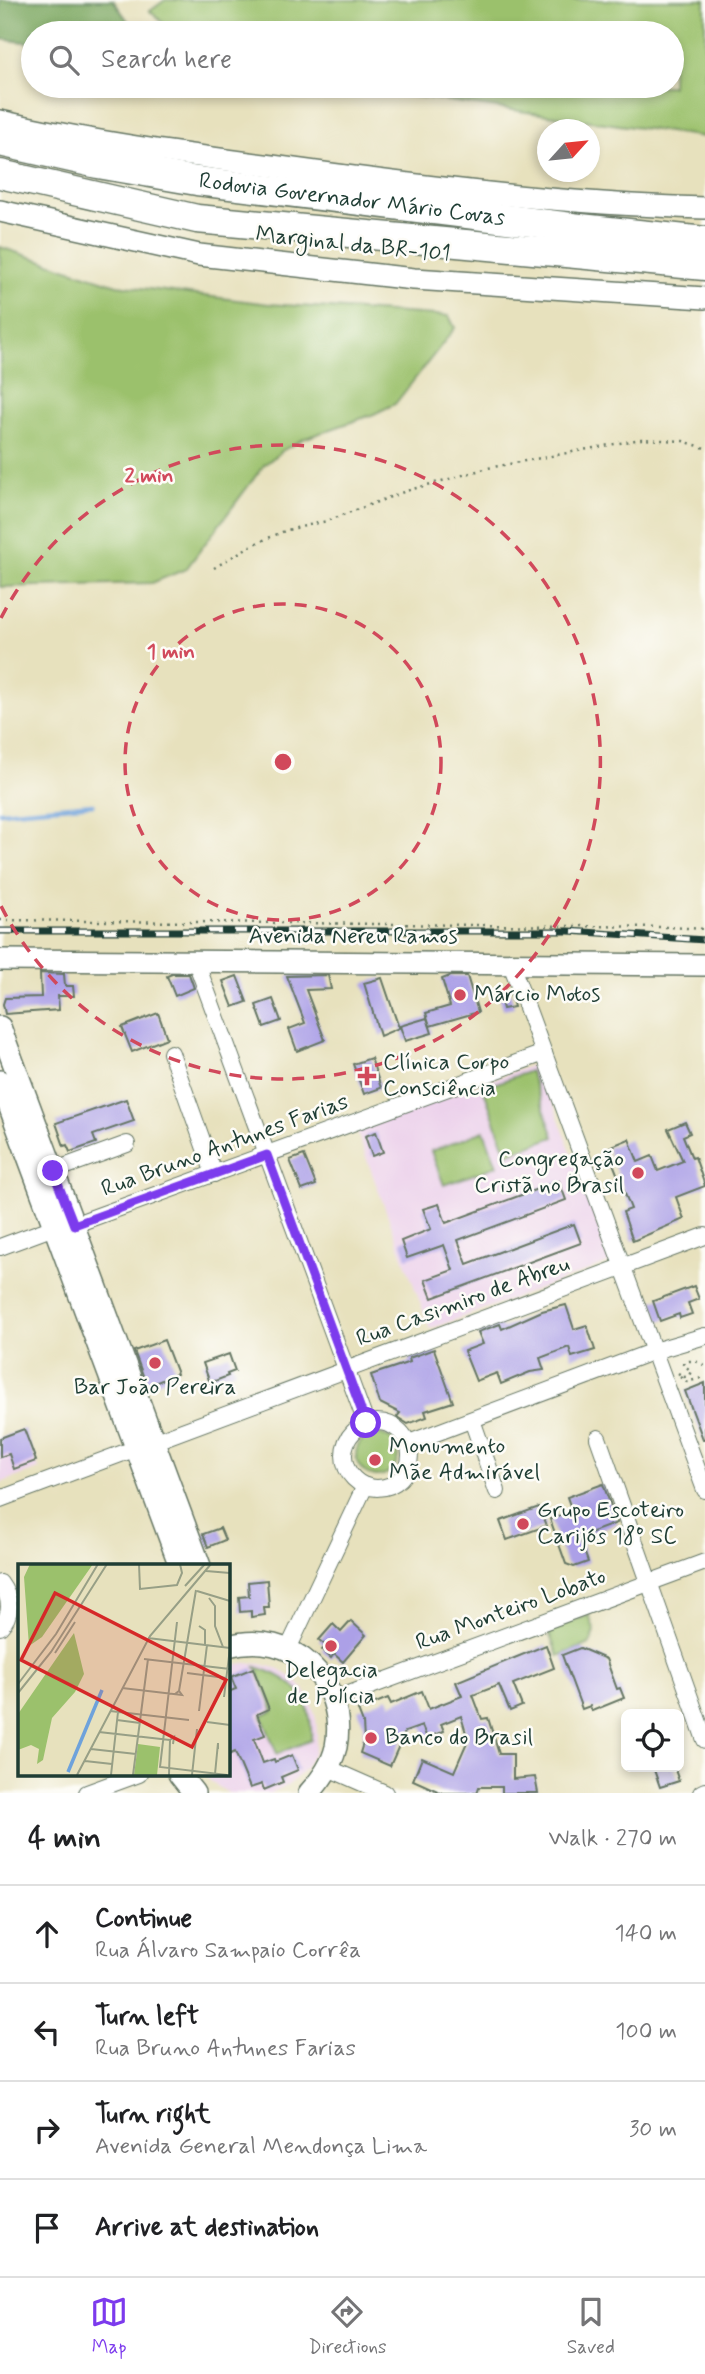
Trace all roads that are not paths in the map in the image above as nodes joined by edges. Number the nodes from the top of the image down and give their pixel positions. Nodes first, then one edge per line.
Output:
1 (0, 121) edge
2 (0, 142) edge
3 (0, 174) edge
4 (705, 208) edge
5 (0, 211) edge
6 (705, 241) edge
7 (653, 262) junction
8 (705, 266) edge
9 (705, 274) edge
10 (705, 298) edge
11 (0, 960) edge
12 (195, 962) junction
13 (512, 964) junction
14 (705, 965) edge
15 (0, 1027) edge
16 (170, 1053) dead end
17 (544, 1054) junction
18 (0, 1081) edge
19 (127, 1144) dead end
20 (267, 1155) junction
21 (53, 1171) junction
22 (214, 1174) junction
23 (64, 1226) junction
24 (705, 1236) edge
25 (0, 1247) edge
26 (623, 1266) junction
27 (705, 1336) edge
28 (654, 1351) junction
29 (346, 1370) junction
30 (471, 1420) junction
31 (366, 1423) junction
32 (598, 1438) dead end
33 (409, 1443) junction
34 (145, 1445) junction
35 (365, 1486) junction
36 (705, 1490) edge
37 (497, 1491) dead end
38 (0, 1499) edge
39 (705, 1563) edge
40 (179, 1564) edge
41 (199, 1564) edge
42 (0, 1583) edge
43 (649, 1583) junction
44 (9, 1623) edge
45 (229, 1644) edge
46 (288, 1649) junction
47 (333, 1700) junction
48 (705, 1740) edge
49 (328, 1768) junction
50 (134, 1776) edge
51 (181, 1776) edge
52 (87, 1793) edge
53 (194, 1793) edge
54 (309, 1793) edge
55 (385, 1793) edge

1 - 4 main road
2 - 6 highway, Rodovia Governador Mário Covas
3 - 7 highway, Rodovia Governador Mário Covas
5 - 10 main road, Marginal da BR-101
7 - 8 highway, Rodovia Governador Mário Covas
7 - 9 highway
11 - 12 main road, Avenida Nereu Ramos
12 - 13 main road, Avenida Nereu Ramos
12 - 20 street
13 - 14 main road, Avenida Nereu Ramos
13 - 17 street
15 - 21 main road
16 - 22 street
17 - 20 street, Rua Bruno Antunes Farias
17 - 26 street
18 - 23 main road
19 - 21 street
20 - 22 street, Rua Bruno Antunes Farias
20 - 29 street
21 - 23 main road
22 - 23 street, Rua Bruno Antunes Farias
23 - 25 street, Rua Bruno Antunes Farias
23 - 34 main road
24 - 26 street, Rua Casimiro de Abreu
26 - 28 street
26 - 29 street, Rua Casimiro de Abreu
27 - 28 street
28 - 30 street
28 - 36 street
29 - 31 street
29 - 34 street, Rua Casimiro de Abreu
30 - 33 street
30 - 37 street
31 - 33 street
31 - 35 street
32 - 43 street
33 - 35 street
34 - 38 street, Rua Casimiro de Abreu
34 - 40 main road
34 - 41 main road
35 - 46 street
39 - 43 street, Rua Monteiro Lobato
42 - 44 street
43 - 47 street, Rua Monteiro Lobato
43 - 48 street
45 - 46 main road
46 - 47 main road
47 - 49 main road
49 - 54 main road
49 - 55 street
50 - 52 street
51 - 53 main road

